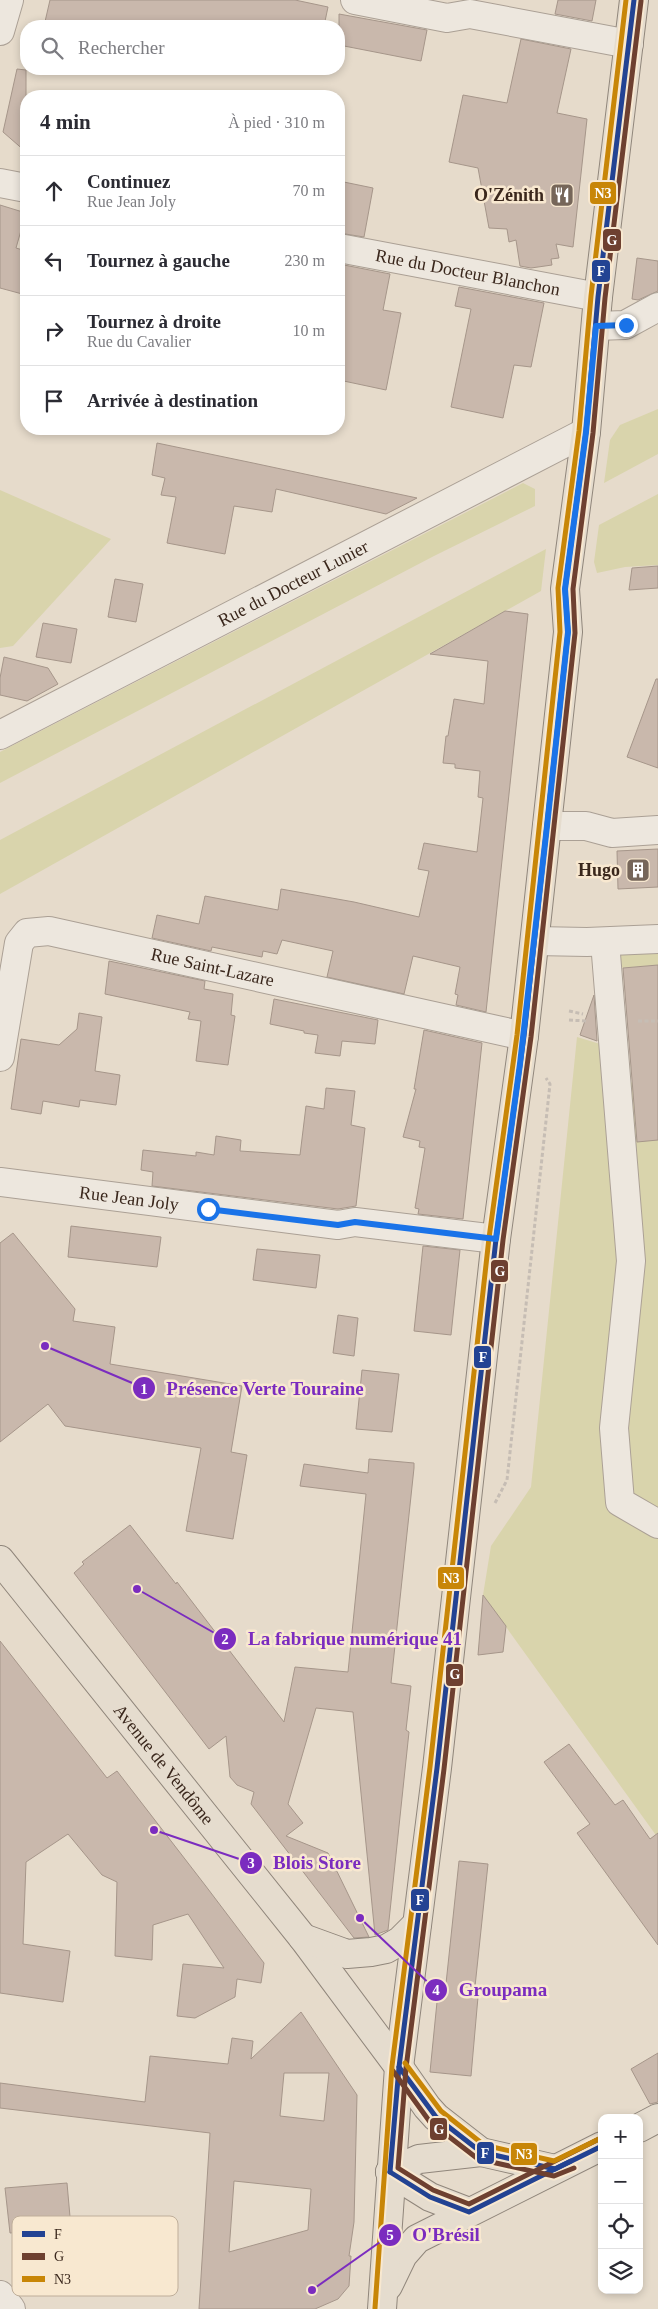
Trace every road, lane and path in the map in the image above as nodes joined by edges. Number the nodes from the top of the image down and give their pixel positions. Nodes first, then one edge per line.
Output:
1 (9, 0) edge
2 (355, 0) edge
3 (634, 0) edge
4 (0, 31) edge
5 (629, 44) junction
6 (0, 183) edge
7 (20, 187) edge
8 (345, 249) edge
9 (598, 298) junction
10 (658, 307) edge
11 (596, 326) junction
12 (586, 432) junction
13 (0, 735) edge
14 (547, 826) junction
15 (658, 830) edge
16 (658, 939) edge
17 (535, 941) junction
18 (605, 942) junction
19 (524, 1036) junction
20 (0, 1057) edge
21 (0, 1182) edge
22 (496, 1239) junction
23 (658, 1524) edge
24 (0, 1560) edge
25 (417, 1924) junction
26 (302, 1938) junction
27 (399, 2067) junction
28 (658, 2118) edge
29 (643, 2126) edge
30 (598, 2148) edge
31 (481, 2152) junction
32 (555, 2169) junction
33 (390, 2172) junction
34 (469, 2212) junction
35 (0, 2295) edge
36 (380, 2308) edge
37 (11, 2309) edge

1 - 4 street
2 - 5 street
3 - 5 main road
5 - 9 main road
6 - 7 street
8 - 9 street, Rue du Docteur Blanchon
9 - 11 main road
10 - 11 street
11 - 12 main road
12 - 13 street, Rue du Docteur Lunier
12 - 14 main road
14 - 15 street
14 - 17 main road
16 - 18 street
17 - 18 street
17 - 19 main road
18 - 23 street
19 - 20 street, Rue Saint-Lazare
19 - 22 main road
21 - 22 street, Rue Jean Joly
22 - 25 main road
24 - 26 main road, Avenue de Vendôme
25 - 26 main road
25 - 27 main road
26 - 27 main road, Avenue de Vendôme
27 - 31 main road, Avenue de Vendôme
27 - 33 main road
28 - 29 main road
30 - 32 main road
31 - 32 main road
31 - 33 main road
32 - 34 main road
33 - 34 main road
33 - 36 main road
34 - 36 main road
35 - 37 street

